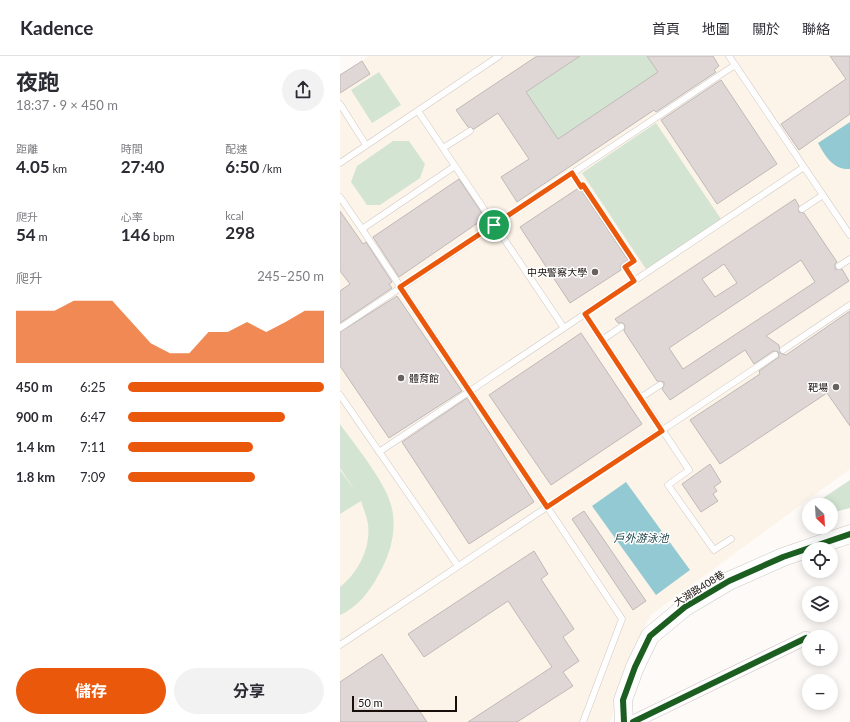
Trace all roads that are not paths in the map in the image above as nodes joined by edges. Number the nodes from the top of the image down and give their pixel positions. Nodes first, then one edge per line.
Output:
1 (499, 56) edge
2 (729, 56) edge
3 (735, 65) junction
4 (340, 104) edge
5 (418, 111) junction
6 (470, 130) dead end
7 (366, 146) junction
8 (443, 148) junction
9 (340, 163) edge
10 (455, 166) junction
11 (804, 167) junction
12 (572, 173) junction
13 (823, 195) junction
14 (340, 197) edge
15 (802, 209) dead end
16 (494, 225) junction
17 (362, 229) junction
18 (850, 235) edge
19 (850, 259) edge
20 (839, 266) dead end
21 (634, 281) junction
22 (400, 287) junction
23 (850, 305) edge
24 (585, 314) junction
25 (621, 327) dead end
26 (340, 328) edge
27 (564, 328) junction
28 (602, 340) junction
29 (783, 350) dead end
30 (775, 355) dead end
31 (660, 384) dead end
32 (470, 391) junction
33 (340, 395) edge
34 (640, 398) junction
35 (662, 431) junction
36 (379, 452) junction
37 (547, 507) junction
38 (850, 534) edge
39 (731, 539) dead end
40 (458, 566) junction
41 (802, 640) edge
42 (340, 645) edge
43 (583, 722) edge
44 (624, 722) edge
45 (633, 722) edge

1 - 5 lane
2 - 3 lane
3 - 11 lane
3 - 12 lane
4 - 7 lane
5 - 7 lane
5 - 8 lane
6 - 8 lane
7 - 9 lane
8 - 10 lane
10 - 16 lane
10 - 17 lane
11 - 13 lane
11 - 21 lane
12 - 16 lane
12 - 21 lane
13 - 15 lane
13 - 18 lane
14 - 17 lane
16 - 22 lane
16 - 27 lane
17 - 22 lane
19 - 20 lane
21 - 24 lane
22 - 26 lane
22 - 32 lane
23 - 29 lane
24 - 27 lane
24 - 28 lane
25 - 28 lane
27 - 32 lane
28 - 34 lane
30 - 35 lane
31 - 34 lane
32 - 36 lane
32 - 37 lane
33 - 36 lane
34 - 35 lane
35 - 37 lane
35 - 39 lane
36 - 40 lane
37 - 40 lane
37 - 43 lane
38 - 44 street, 大湖路408巷
40 - 42 lane
41 - 45 street

